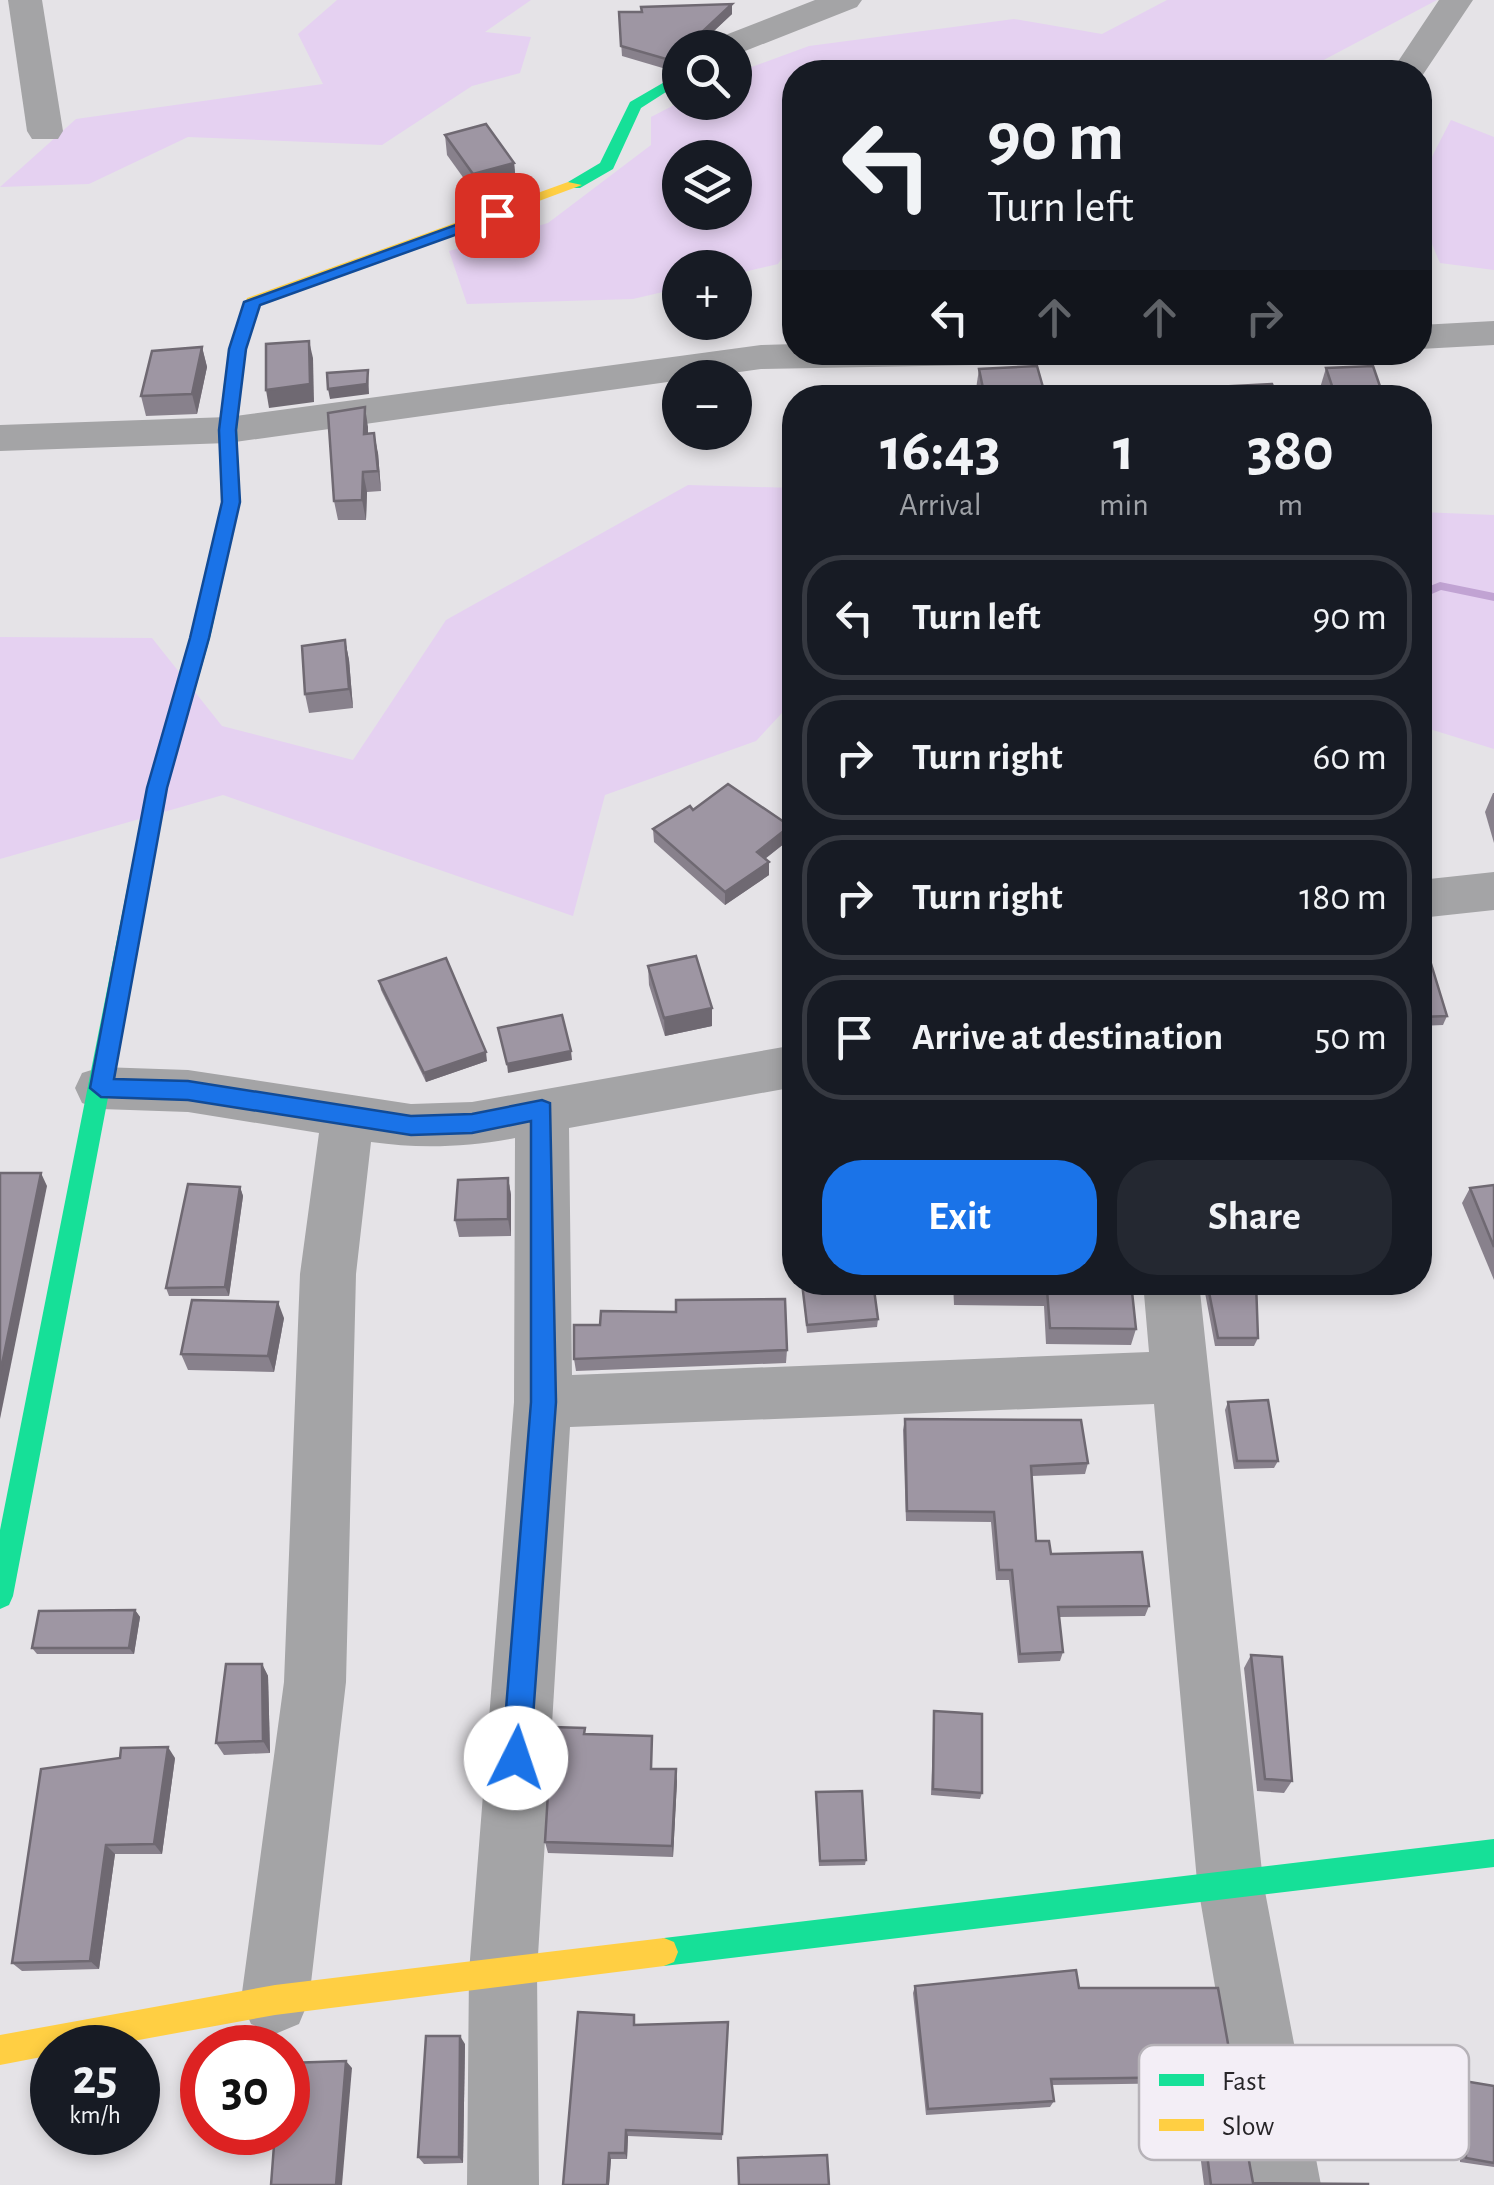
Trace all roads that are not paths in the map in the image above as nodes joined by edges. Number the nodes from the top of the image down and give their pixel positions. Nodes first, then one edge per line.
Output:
1 (25, 0) edge
2 (845, 0) edge
3 (1456, 0) edge
4 (752, 36) edge
5 (1416, 60) edge
6 (662, 89) edge
7 (45, 131) dead end
8 (1494, 334) edge
9 (1432, 337) edge
10 (782, 357) edge
11 (228, 430) junction
12 (0, 438) edge
13 (1494, 891) edge
14 (1432, 898) edge
15 (782, 1068) edge
16 (101, 1088) junction
17 (542, 1110) junction
18 (347, 1118) junction
19 (1172, 1295) edge
20 (1178, 1377) junction
21 (544, 1402) junction
22 (0, 1596) edge
23 (1494, 1853) edge
24 (1230, 1881) junction
25 (503, 1972) junction
26 (275, 2000) junction
27 (1260, 2045) edge
28 (0, 2050) edge
29 (1281, 2160) edge
30 (503, 2185) edge
31 (1286, 2185) edge

1 - 7 street
2 - 4 street
3 - 5 street
6 - 11 street
8 - 9 street
10 - 11 street
11 - 12 street
11 - 16 street
13 - 14 street
15 - 17 street
16 - 18 street
16 - 22 street
17 - 18 street
17 - 21 street
18 - 26 street
19 - 20 street
20 - 21 street
20 - 24 street
21 - 25 street
23 - 24 street
24 - 25 street
24 - 27 street
25 - 26 street
25 - 30 street
26 - 28 street
29 - 31 street

